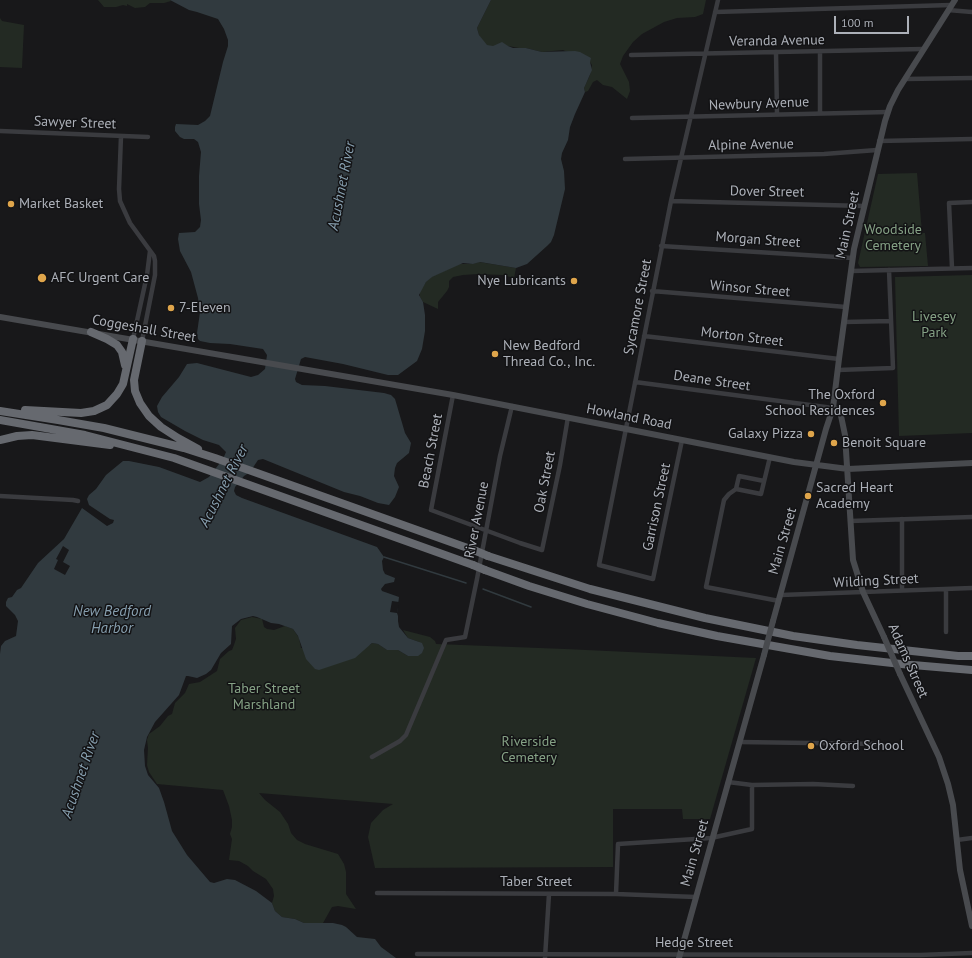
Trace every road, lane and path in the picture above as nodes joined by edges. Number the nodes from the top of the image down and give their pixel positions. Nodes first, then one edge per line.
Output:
1 (718, 0) edge
2 (951, 5) edge
3 (716, 12) junction
4 (972, 12) edge
5 (924, 49) junction
6 (820, 51) junction
7 (776, 52) junction
8 (705, 54) junction
9 (631, 55) dead end
10 (905, 78) junction
11 (972, 78) edge
12 (888, 112) junction
13 (820, 113) junction
14 (777, 114) junction
15 (689, 117) junction
16 (632, 118) dead end
17 (0, 131) edge
18 (121, 136) junction
19 (148, 137) dead end
20 (972, 139) edge
21 (879, 141) junction
22 (877, 150) junction
23 (680, 158) junction
24 (625, 159) dead end
25 (671, 201) junction
26 (972, 202) edge
27 (864, 206) junction
28 (661, 246) junction
29 (150, 251) junction
30 (853, 258) junction
31 (952, 268) junction
32 (972, 268) edge
33 (890, 270) junction
34 (851, 271) junction
35 (652, 291) junction
36 (846, 307) junction
37 (0, 317) edge
38 (844, 322) junction
39 (891, 322) junction
40 (91, 332) junction
41 (644, 336) junction
42 (133, 339) junction
43 (142, 341) junction
44 (839, 359) junction
45 (283, 365) joint
46 (838, 370) junction
47 (125, 376) junction
48 (635, 382) junction
49 (453, 395) junction
50 (512, 406) junction
51 (833, 408) junction
52 (0, 410) edge
53 (568, 418) junction
54 (0, 420) edge
55 (626, 429) junction
56 (0, 440) edge
57 (682, 440) junction
58 (165, 455) junction
59 (770, 457) junction
60 (215, 458) junction
61 (972, 463) edge
62 (817, 465) junction
63 (848, 469) junction
64 (764, 481) junction
65 (736, 489) junction
66 (0, 496) edge
67 (78, 501) dead end
68 (972, 517) edge
69 (902, 519) junction
70 (850, 521) junction
71 (487, 530) junction
72 (653, 579) joint
73 (972, 588) edge
74 (946, 589) junction
75 (902, 590) junction
76 (862, 592) junction
77 (780, 598) junction
78 (946, 632) dead end
79 (972, 656) edge
80 (972, 670) edge
81 (739, 742) junction
82 (881, 744) dead end
83 (372, 757) dead end
84 (728, 782) junction
85 (752, 785) junction
86 (853, 786) dead end
87 (712, 838) junction
88 (972, 838) edge
89 (957, 840) junction
90 (377, 893) dead end
91 (549, 894) junction
92 (616, 894) junction
93 (696, 897) junction
94 (972, 926) edge
95 (972, 953) edge
96 (417, 954) dead end
97 (545, 956) edge
98 (680, 956) edge

1 - 3 street, Sycamore Street
2 - 3 street
2 - 4 street
2 - 5 main road, Main Street
3 - 8 street, Sycamore Street
5 - 6 street, Veranda Avenue
5 - 10 main road, Main Street
6 - 7 street, Veranda Avenue
6 - 13 street
7 - 8 street, Veranda Avenue
7 - 14 street
8 - 9 street, Veranda Avenue
8 - 15 street, Sycamore Street
10 - 11 street
10 - 12 main road, Main Street
12 - 13 street, Newbury Avenue
12 - 21 main road, Main Street
13 - 14 street, Newbury Avenue
14 - 15 street, Newbury Avenue
15 - 16 street, Newbury Avenue
15 - 23 street, Sycamore Street
17 - 18 street, Sawyer Street
18 - 19 street, Sawyer Street
18 - 29 street
20 - 21 street
21 - 22 main road, Main Street
22 - 23 street, Alpine Avenue
22 - 27 main road, Main Street
23 - 24 street, Alpine Avenue
23 - 25 street, Sycamore Street
25 - 27 street, Dover Street
25 - 28 street, Sycamore Street
26 - 31 street
27 - 30 main road, Main Street
28 - 30 street, Morgan Street
28 - 35 street, Sycamore Street
29 - 42 street
29 - 43 street
30 - 34 main road, Main Street
31 - 32 street
31 - 33 street
33 - 34 street
33 - 39 street
34 - 36 main road, Main Street
35 - 36 street, Winsor Street
35 - 41 street, Sycamore Street
36 - 38 main road, Main Street
37 - 40 main road, Coggeshall Street
38 - 39 street
38 - 44 main road, Main Street
39 - 46 street
40 - 42 main road, Coggeshall Street
40 - 47 highway
41 - 44 street, Morton Street
41 - 48 street, Sycamore Street
42 - 43 main road, Coggeshall Street
42 - 47 highway
43 - 45 main road, Coggeshall Street
43 - 60 highway
44 - 46 main road, Main Street
45 - 49 main road, Howland Road
46 - 51 main road, Main Street
47 - 52 highway
48 - 51 street, Deane Street
48 - 55 street, Sycamore Street
49 - 50 main road, Howland Road
49 - 71 street, Beach Street
50 - 53 main road, Howland Road
50 - 71 street, River Avenue
51 - 62 main road, Main Street
51 - 63 main road, Adams Street
52 - 60 highway
53 - 55 main road, Howland Road
53 - 71 street, Oak Street
54 - 58 highway
55 - 57 main road, Howland Road
55 - 72 street, Sycamore Street
56 - 58 highway
57 - 59 main road, Howland Road
57 - 72 street, Garrison Street
58 - 80 highway, bridge
59 - 62 main road, Howland Road
59 - 64 street
60 - 79 highway, bridge
61 - 63 main road, Howland Road
62 - 63 main road, Howland Road
62 - 77 main road, Main Street
63 - 70 main road, Adams Street
64 - 65 street
64 - 65 street
65 - 77 street, Wilding Street
66 - 67 street
68 - 69 street
69 - 70 street
69 - 75 street
70 - 76 main road, Adams Street
71 - 83 street, River Avenue
73 - 74 street, Wilding Street
74 - 75 street, Wilding Street
74 - 78 street
75 - 76 street, Wilding Street
76 - 77 street, Wilding Street
76 - 89 main road, Adams Street, bridge
77 - 81 main road, Main Street, bridge
81 - 82 street
81 - 84 main road, Main Street
84 - 85 street
84 - 87 main road, Main Street
85 - 86 street
85 - 87 street
87 - 92 street
87 - 93 main road, Main Street
88 - 89 street
89 - 94 main road, Adams Street
90 - 91 street, Taber Street
91 - 92 street, Taber Street
91 - 97 street
92 - 93 street, Taber Street
93 - 98 main road, Main Street
95 - 98 street, Hedge Street
96 - 97 street, Hedge Street
97 - 98 street, Hedge Street

